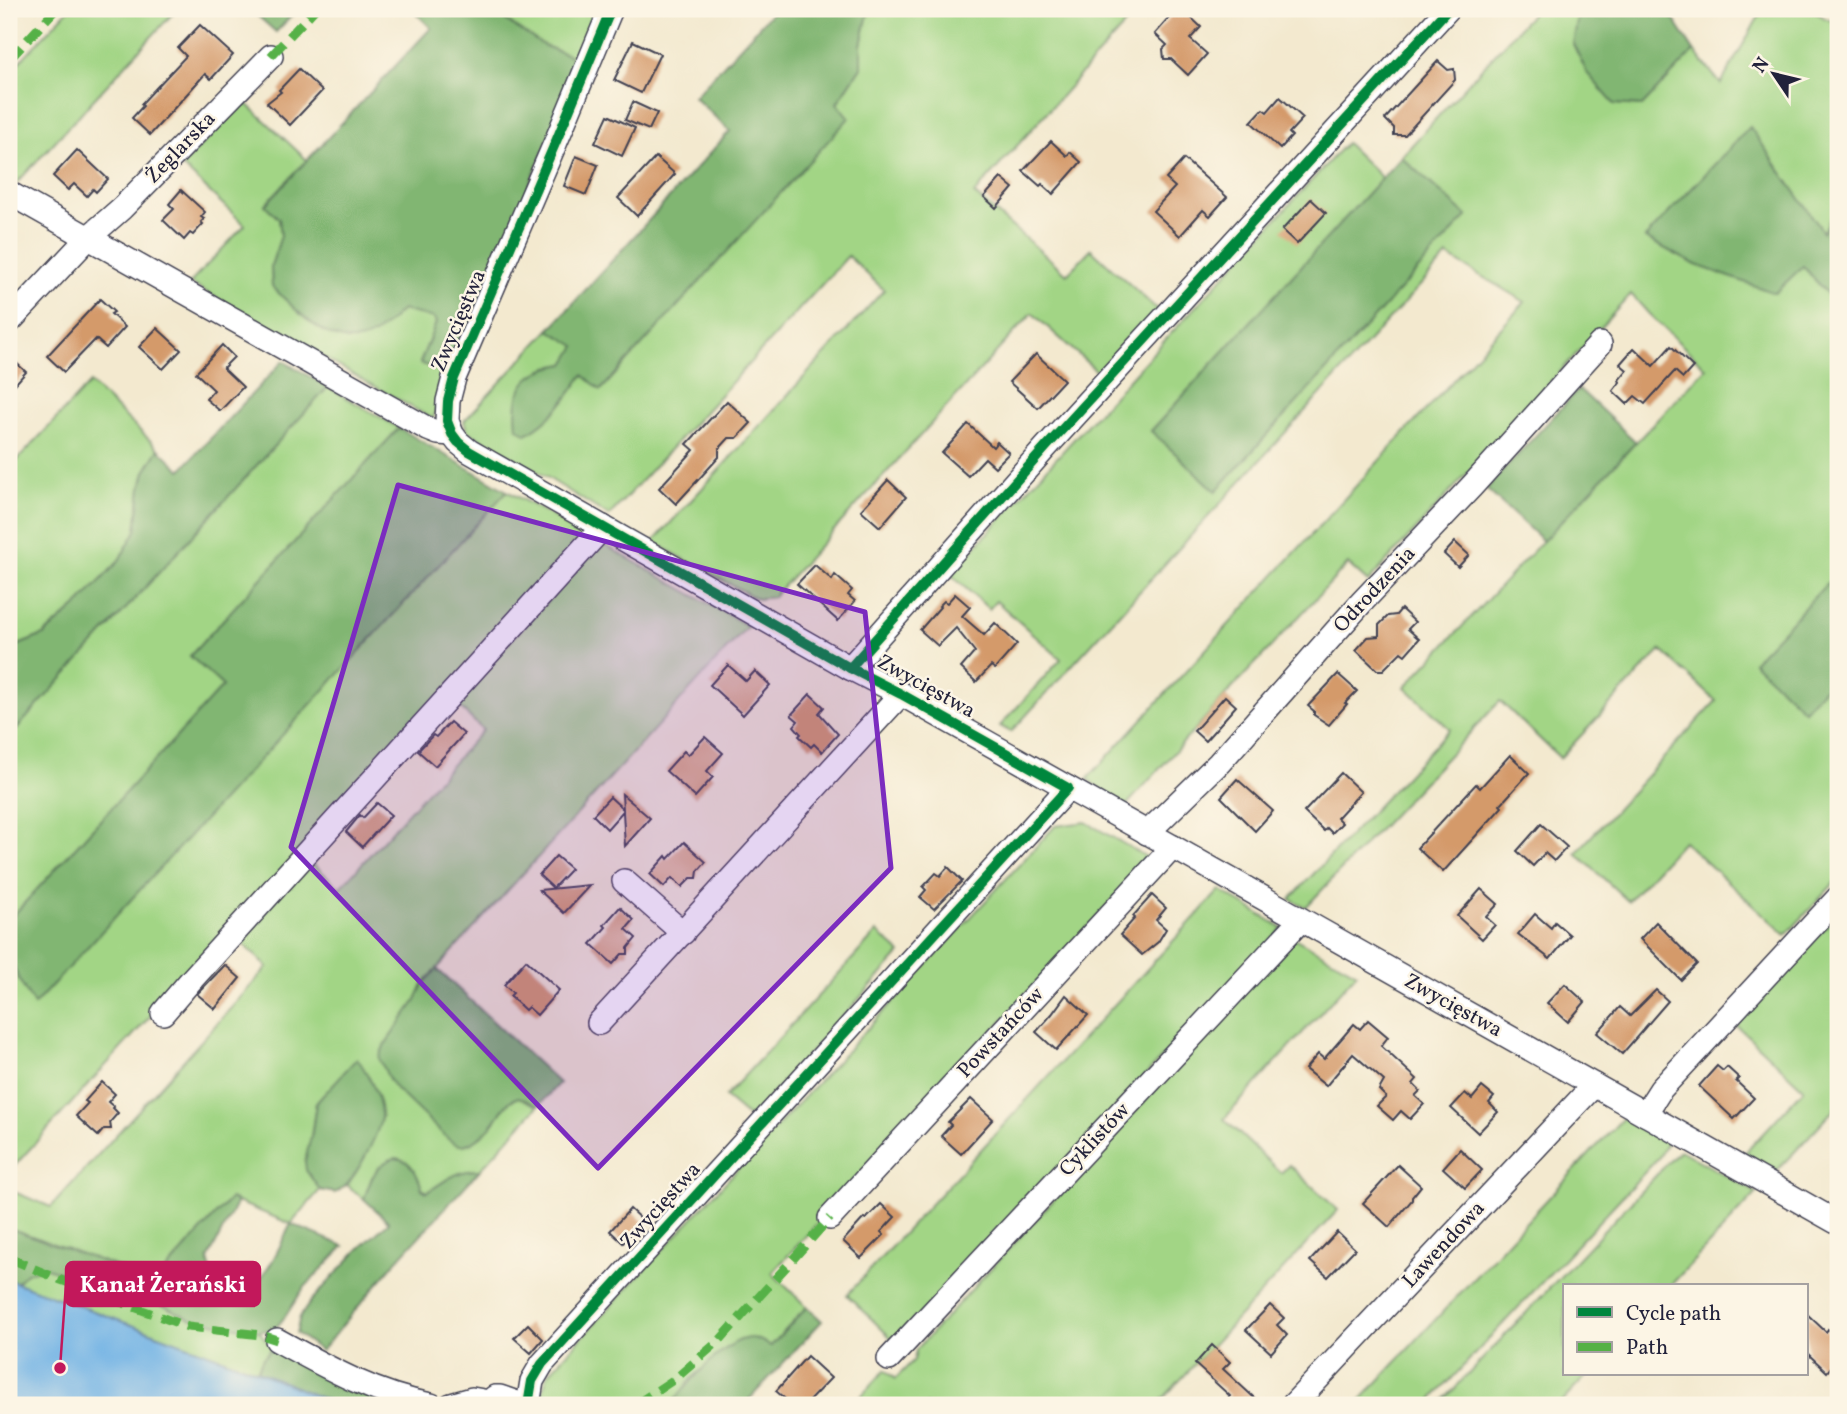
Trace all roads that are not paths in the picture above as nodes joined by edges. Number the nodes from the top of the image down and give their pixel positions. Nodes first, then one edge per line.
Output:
1 (611, 9) edge
2 (1448, 9) edge
3 (271, 56) dead end
4 (9, 193) edge
5 (89, 237) junction
6 (9, 322) edge
7 (1600, 344) dead end
8 (452, 434) junction
9 (603, 527) junction
10 (850, 668) junction
11 (901, 694) junction
12 (1068, 788) junction
13 (1147, 833) junction
14 (1173, 847) junction
15 (624, 881) dead end
16 (1838, 898) edge
17 (1301, 920) junction
18 (683, 933) junction
19 (163, 1013) dead end
20 (599, 1023) dead end
21 (1594, 1085) junction
22 (1645, 1114) junction
23 (830, 1219) dead end
24 (1838, 1223) edge
25 (277, 1340) dead end
26 (889, 1359) dead end
27 (488, 1404) edge
28 (431, 1405) edge
29 (451, 1405) edge
30 (526, 1405) edge
31 (1293, 1405) edge

1 - 8 street, Zwycięstwa
2 - 10 street
3 - 5 street, Żeglarska
4 - 5 street, Zwycięstwa
5 - 6 street, Żeglarska
5 - 8 street, Zwycięstwa
7 - 13 street, Odrodzenia
8 - 9 street, Zwycięstwa
9 - 10 street, Zwycięstwa
9 - 19 street
10 - 11 street, Zwycięstwa
11 - 12 street, Zwycięstwa
11 - 18 street
12 - 13 street, Zwycięstwa
12 - 30 street, Zwycięstwa
13 - 14 street, Zwycięstwa
14 - 17 street, Zwycięstwa
14 - 23 street, Powstańców
15 - 18 street
16 - 22 street
17 - 21 street, Zwycięstwa
17 - 26 street, Cyklistów
18 - 20 street
21 - 22 street, Zwycięstwa
21 - 31 street, Lawendowa
22 - 24 street, Zwycięstwa
25 - 28 street
27 - 29 street
27 - 30 street

